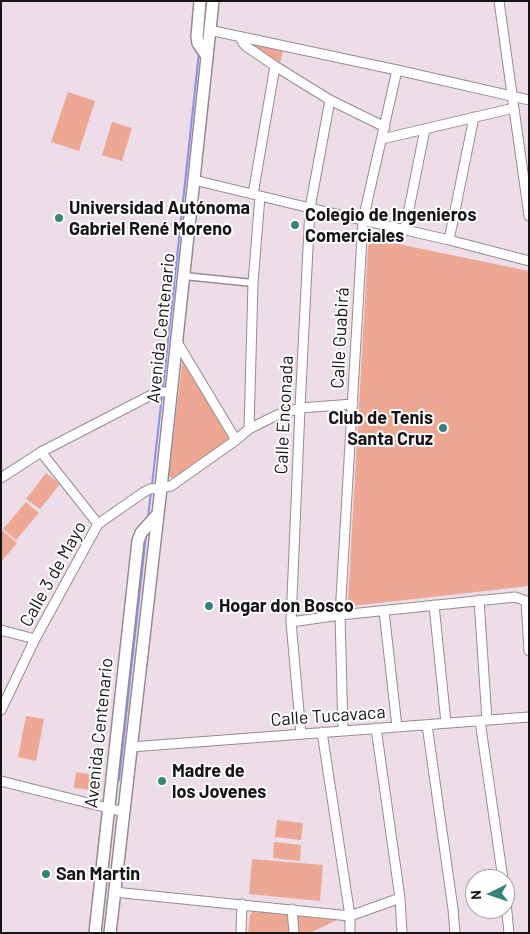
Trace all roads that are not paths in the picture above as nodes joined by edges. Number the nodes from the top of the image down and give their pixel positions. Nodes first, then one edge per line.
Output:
1 (200, 1) edge
2 (212, 1) edge
3 (499, 1) edge
4 (209, 30) junction
5 (240, 37) junction
6 (202, 50) junction
7 (275, 66) junction
8 (397, 70) junction
9 (512, 97) junction
10 (330, 100) junction
11 (529, 100) edge
12 (514, 108) junction
13 (474, 117) junction
14 (384, 127) junction
15 (426, 129) junction
16 (382, 139) junction
17 (194, 180) junction
18 (257, 195) junction
19 (310, 208) junction
20 (529, 216) edge
21 (363, 220) junction
22 (405, 229) junction
23 (449, 240) junction
24 (529, 261) edge
25 (184, 276) junction
26 (254, 283) junction
27 (177, 342) junction
28 (164, 392) junction
29 (353, 404) junction
30 (300, 408) junction
31 (248, 429) junction
32 (236, 440) junction
33 (41, 452) junction
34 (1, 478) edge
35 (155, 489) junction
36 (158, 514) junction
37 (98, 524) junction
38 (479, 600) junction
39 (527, 601) edge
40 (434, 605) junction
41 (384, 610) junction
42 (340, 615) junction
43 (291, 622) junction
44 (1, 630) edge
45 (35, 639) junction
46 (529, 651) edge
47 (1, 710) edge
48 (529, 717) edge
49 (483, 721) junction
50 (446, 724) junction
51 (427, 725) junction
52 (398, 727) junction
53 (376, 728) junction
54 (343, 731) junction
55 (322, 732) junction
56 (301, 734) junction
57 (130, 748) junction
58 (1, 781) edge
59 (108, 808) junction
60 (124, 812) junction
61 (502, 869) edge
62 (114, 892) junction
63 (400, 898) junction
64 (242, 904) junction
65 (292, 909) junction
66 (350, 916) junction
67 (508, 919) edge
68 (95, 933) edge
69 (110, 933) edge
70 (241, 933) edge
71 (294, 933) edge
72 (350, 933) edge
73 (402, 933) edge
74 (455, 933) edge
75 (509, 933) edge

1 - 6 street, Avenida Centenario
2 - 4 street, Avenida Centenario
3 - 9 street
4 - 5 street
4 - 6 street, Avenida Centenario
5 - 7 street
5 - 8 street
6 - 17 street, Avenida Centenario
7 - 10 street
7 - 18 street
8 - 9 street
8 - 14 street, Calle Guabirá
9 - 11 street
9 - 12 street
10 - 14 street
10 - 19 street, Calle Enconada
12 - 13 street
12 - 20 street
13 - 15 street
13 - 23 street
14 - 16 street, Calle Guabirá
15 - 16 street
15 - 22 street
16 - 21 street, Calle Guabirá
17 - 18 street
17 - 25 street, Avenida Centenario
18 - 19 street
18 - 26 street
19 - 21 street
19 - 30 street, Calle Enconada
21 - 22 street
21 - 29 street, Calle Guabirá
22 - 23 street
23 - 24 street
25 - 26 street
25 - 27 street, Avenida Centenario
26 - 31 street
27 - 28 street, Avenida Centenario
27 - 32 street
28 - 33 street
28 - 35 street, Avenida Centenario
29 - 30 street, Calle 3 de Mayo
29 - 42 street, Calle Guabirá
30 - 31 street, Calle 3 de Mayo
30 - 43 street, Calle Enconada
31 - 32 street, Calle 3 de Mayo
32 - 35 street, Calle 3 de Mayo
33 - 34 street
33 - 37 street
35 - 36 street, Avenida Centenario
35 - 37 street, Calle 3 de Mayo
36 - 57 street, Avenida Centenario
36 - 59 street, Avenida Centenario
37 - 45 street, Calle 3 de Mayo
38 - 39 street
38 - 40 street
38 - 49 street
39 - 46 street
40 - 41 street
40 - 50 street
41 - 42 street
41 - 52 street
42 - 43 street
42 - 54 street, Calle Guabirá
43 - 56 street, Calle Enconada
44 - 45 street
45 - 47 street, Calle 3 de Mayo
48 - 49 street, Calle Tucavaca
49 - 50 street, Calle Tucavaca
49 - 61 street
50 - 51 street, Calle Tucavaca
51 - 52 street, Calle Tucavaca
51 - 74 street
52 - 53 street, Calle Tucavaca
53 - 54 street, Calle Tucavaca
53 - 63 street
54 - 55 street, Calle Tucavaca
55 - 56 street, Calle Tucavaca
55 - 66 street
56 - 57 street, Calle Tucavaca
57 - 60 street, Avenida Centenario
58 - 59 street
59 - 60 street
59 - 68 street, Avenida Centenario
60 - 62 street, Avenida Centenario
62 - 64 street
62 - 69 street, Avenida Centenario
63 - 66 street
63 - 73 street
64 - 65 street
64 - 70 street
65 - 66 street
65 - 71 street
66 - 72 street
67 - 75 street

